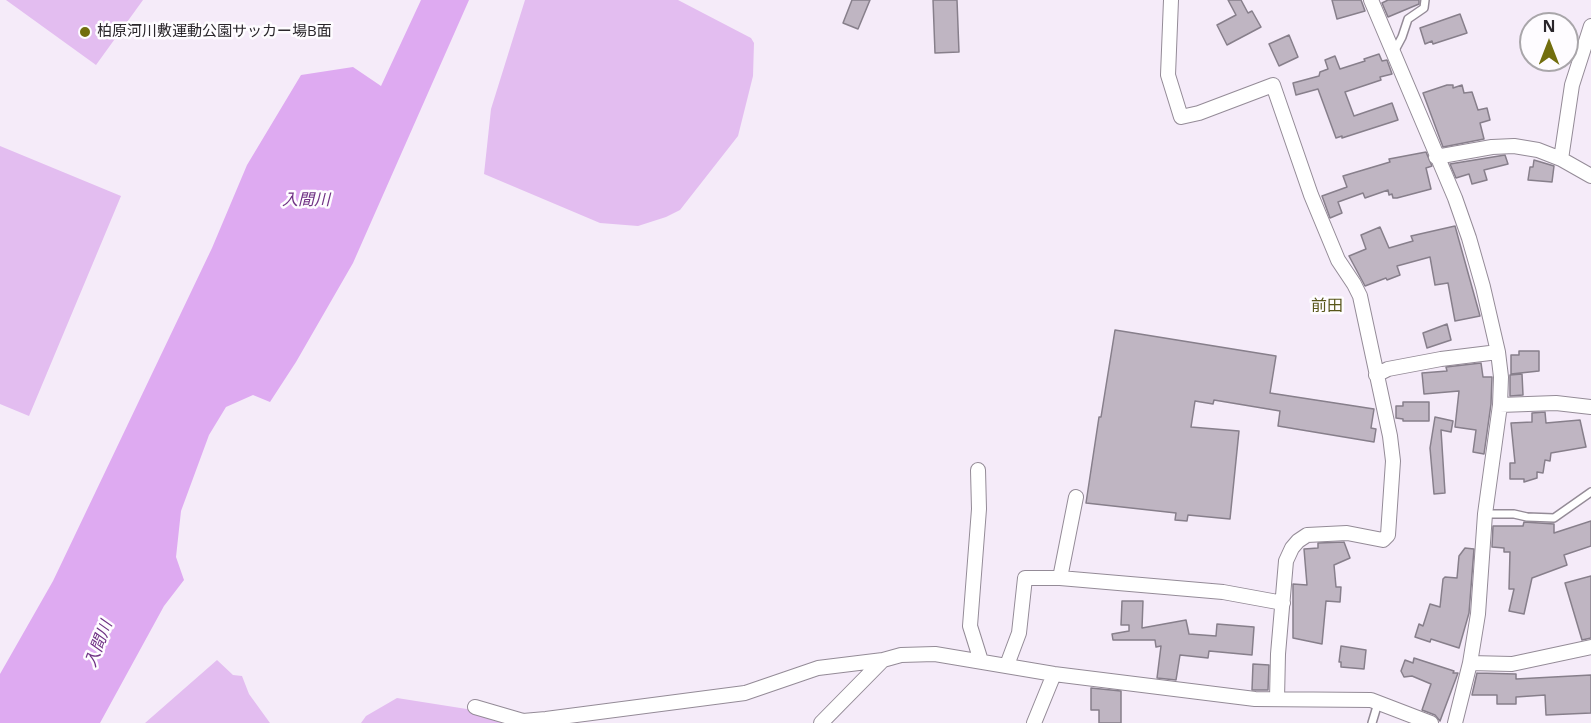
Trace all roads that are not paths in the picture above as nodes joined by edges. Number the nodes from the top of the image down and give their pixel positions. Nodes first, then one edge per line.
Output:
1 (1171, 0) edge
2 (1371, 0) edge
3 (1425, 0) edge
4 (1591, 26) edge
5 (1394, 52) junction
6 (1436, 157) junction
7 (1562, 159) junction
8 (1591, 176) edge
9 (1498, 352) junction
10 (1376, 375) junction
11 (1500, 405) junction
12 (1591, 407) edge
13 (978, 470) dead end
14 (1591, 492) edge
15 (1076, 497) dead end
16 (1485, 514) junction
17 (1060, 578) junction
18 (1283, 603) junction
19 (1591, 647) edge
20 (883, 660) junction
21 (981, 661) junction
22 (1470, 663) junction
23 (1007, 665) junction
24 (1054, 674) junction
25 (1277, 699) junction
26 (1378, 703) junction
27 (475, 707) dead end
28 (821, 723) edge
29 (1034, 723) edge
30 (1372, 723) edge
31 (1431, 723) edge
32 (1455, 723) edge

1 - 10 street
2 - 5 street
3 - 5 lane
4 - 7 street
5 - 6 street
6 - 7 street
6 - 9 street
7 - 8 street
9 - 10 street
9 - 11 street
10 - 18 street
11 - 12 street
11 - 16 street
13 - 21 street
14 - 16 lane
15 - 17 street
16 - 22 street
17 - 18 street
17 - 23 street
18 - 25 street
19 - 22 street
20 - 21 street
20 - 27 street
20 - 28 street
21 - 23 street
22 - 32 street
23 - 24 street
24 - 25 street
24 - 29 street
25 - 26 street
26 - 30 lane
26 - 31 street

